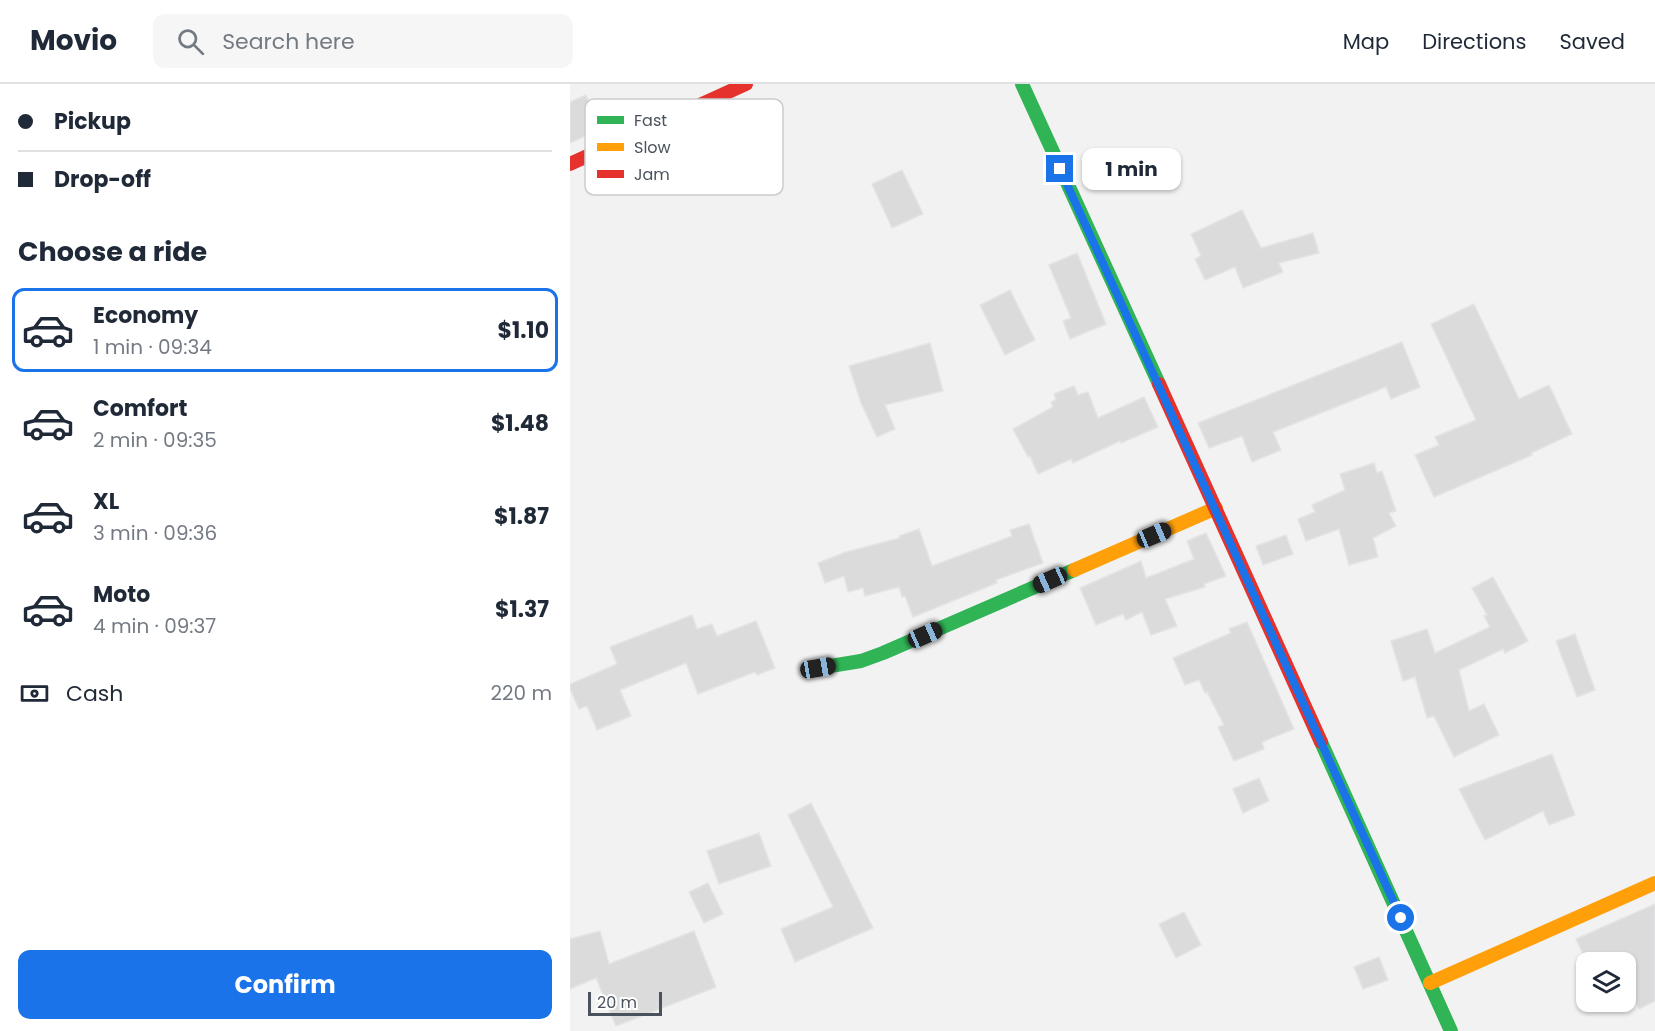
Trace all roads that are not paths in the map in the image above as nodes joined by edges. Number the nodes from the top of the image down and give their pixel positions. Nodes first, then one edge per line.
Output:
1 (746, 84) edge
2 (1022, 84) edge
3 (713, 99) edge
4 (585, 157) edge
5 (570, 164) edge
6 (1216, 508) junction
7 (818, 668) dead end
8 (1655, 883) edge
9 (1430, 983) junction
10 (1451, 1031) edge

1 - 3 street
2 - 6 street
4 - 5 street
6 - 7 street
6 - 9 street
8 - 9 street
9 - 10 street

